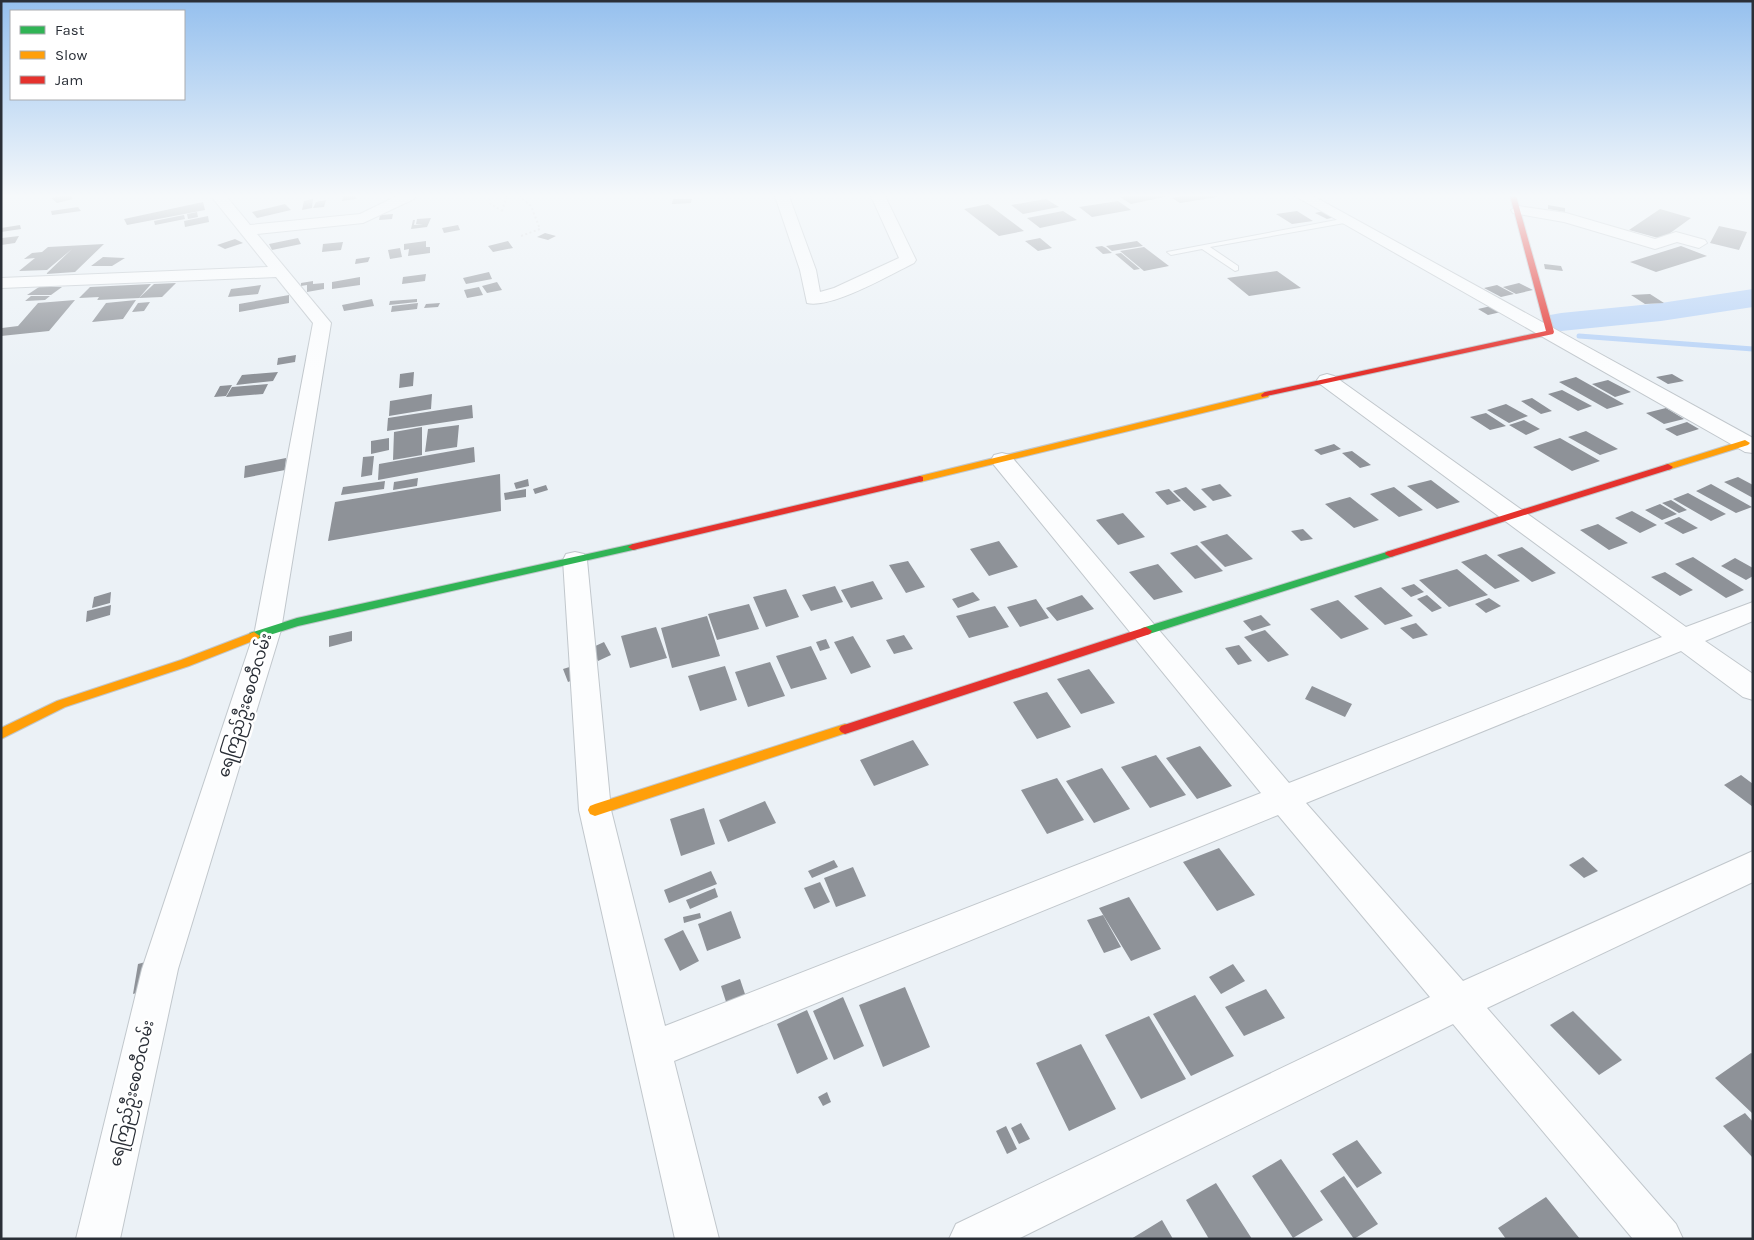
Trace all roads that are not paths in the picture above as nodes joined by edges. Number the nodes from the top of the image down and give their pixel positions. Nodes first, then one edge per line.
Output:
1 (265, 254) edge
2 (802, 254) edge
3 (905, 254) edge
4 (1214, 254) edge
5 (1408, 254) edge
6 (1529, 254) edge
7 (1235, 268) dead end
8 (279, 272) junction
9 (1, 283) edge
10 (1550, 332) junction
11 (1327, 380) junction
12 (1749, 445) edge
13 (1002, 460) junction
14 (1513, 516) junction
15 (575, 560) junction
16 (1753, 611) edge
17 (268, 630) junction
18 (1146, 631) junction
19 (1684, 639) junction
20 (1753, 689) edge
21 (1, 734) edge
22 (1282, 798) junction
23 (595, 810) junction
24 (1753, 866) edge
25 (1458, 1003) junction
26 (653, 1050) junction
27 (98, 1239) edge
28 (697, 1239) edge
29 (972, 1239) edge
30 (1661, 1239) edge

1 - 8 street, ရေကြည်ဦးစေတီလမ်း
2 - 3 street
4 - 7 lane
5 - 10 street
6 - 10 street
8 - 9 street
8 - 17 street, ရေကြည်ဦးစေတီလမ်း
10 - 11 street
10 - 12 street
11 - 13 street
11 - 14 street
12 - 14 street
13 - 15 street
13 - 18 street
14 - 18 street
14 - 19 street
15 - 17 street
15 - 23 street
16 - 19 street
17 - 21 street
17 - 27 street, ရေကြည်ဦးစေတီလမ်း
18 - 22 street
18 - 23 street
19 - 20 street
19 - 22 street
22 - 25 street
22 - 26 street
23 - 26 street
24 - 25 street
25 - 29 street
25 - 30 street
26 - 28 street

